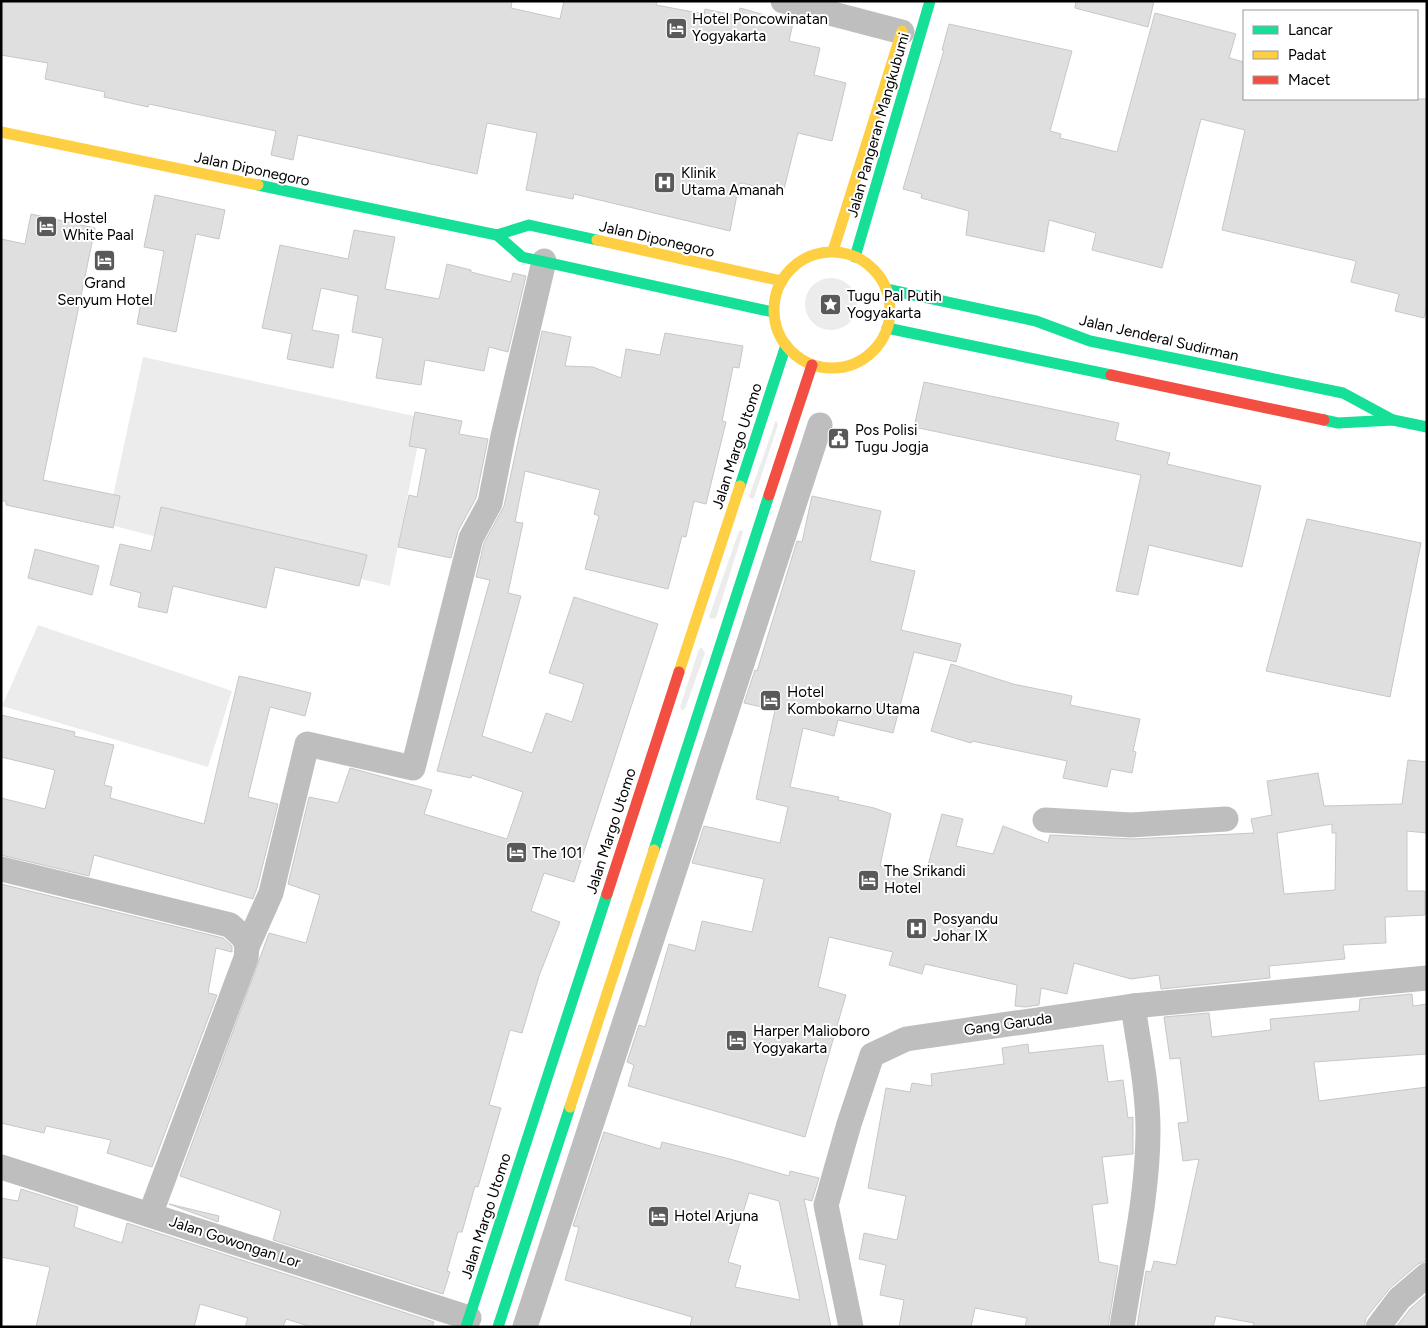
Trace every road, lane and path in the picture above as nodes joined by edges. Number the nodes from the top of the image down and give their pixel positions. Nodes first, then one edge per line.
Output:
1 (783, 1) edge
2 (930, 1) edge
3 (904, 24) joint
4 (1, 132) edge
5 (497, 235) junction
6 (833, 251) junction
7 (855, 257) junction
8 (544, 261) junction
9 (782, 281) junction
10 (886, 289) junction
11 (773, 312) junction
12 (887, 328) junction
13 (786, 345) junction
14 (812, 365) junction
15 (1166, 372) junction
16 (1393, 420) junction
17 (820, 425) dead end
18 (1427, 427) edge
19 (732, 511) junction
20 (761, 520) junction
21 (693, 629) junction
22 (722, 639) junction
23 (659, 733) junction
24 (689, 740) junction
25 (1045, 820) dead end
26 (1226, 820) dead end
27 (618, 861) junction
28 (1, 869) edge
29 (647, 870) junction
30 (247, 947) junction
31 (579, 977) junction
32 (1427, 978) edge
33 (601, 984) junction
34 (1133, 1006) junction
35 (540, 1099) junction
36 (562, 1106) junction
37 (1, 1167) edge
38 (150, 1215) junction
39 (1427, 1275) edge
40 (482, 1324) edge
41 (525, 1327) edge
42 (851, 1327) edge
43 (1122, 1327) edge
44 (1378, 1327) edge

1 - 3 street
2 - 7 main road, Jalan Pangeran Mangkubumi
3 - 6 main road, Jalan Pangeran Mangkubumi
4 - 5 main road, Jalan Diponegoro
5 - 8 main road, Jalan Diponegoro
5 - 9 main road, Jalan Diponegoro
6 - 7 main road
6 - 9 main road
7 - 10 main road
8 - 11 main road, Jalan Diponegoro
8 - 30 street
9 - 11 main road
10 - 12 main road
10 - 15 main road, Jalan Jenderal Sudirman
11 - 13 main road
12 - 14 main road
12 - 15 main road, Jalan Jenderal Sudirman
13 - 14 main road
13 - 19 main road, Jalan Margo Utomo
14 - 20 main road
15 - 16 main road, Jalan Jenderal Sudirman
15 - 16 main road, Jalan Jenderal Sudirman
16 - 18 main road, Jalan Jenderal Sudirman
17 - 41 street
19 - 20 main road
19 - 21 main road, Jalan Margo Utomo
20 - 22 main road
21 - 22 main road
21 - 23 main road, Jalan Margo Utomo
22 - 24 main road
23 - 24 main road
23 - 27 main road, Jalan Margo Utomo
24 - 29 main road
25 - 26 street
27 - 29 main road
27 - 31 main road, Jalan Margo Utomo
28 - 30 street
29 - 33 main road
30 - 38 street
31 - 33 main road
31 - 35 main road, Jalan Margo Utomo
32 - 34 street, Gang Garuda
33 - 36 main road
34 - 42 street, Gang Garuda
34 - 43 street
35 - 36 main road
35 - 40 main road, Jalan Margo Utomo
36 - 40 main road
37 - 38 street, Jalan Gowongan Lor
38 - 40 street, Jalan Gowongan Lor
39 - 44 street

